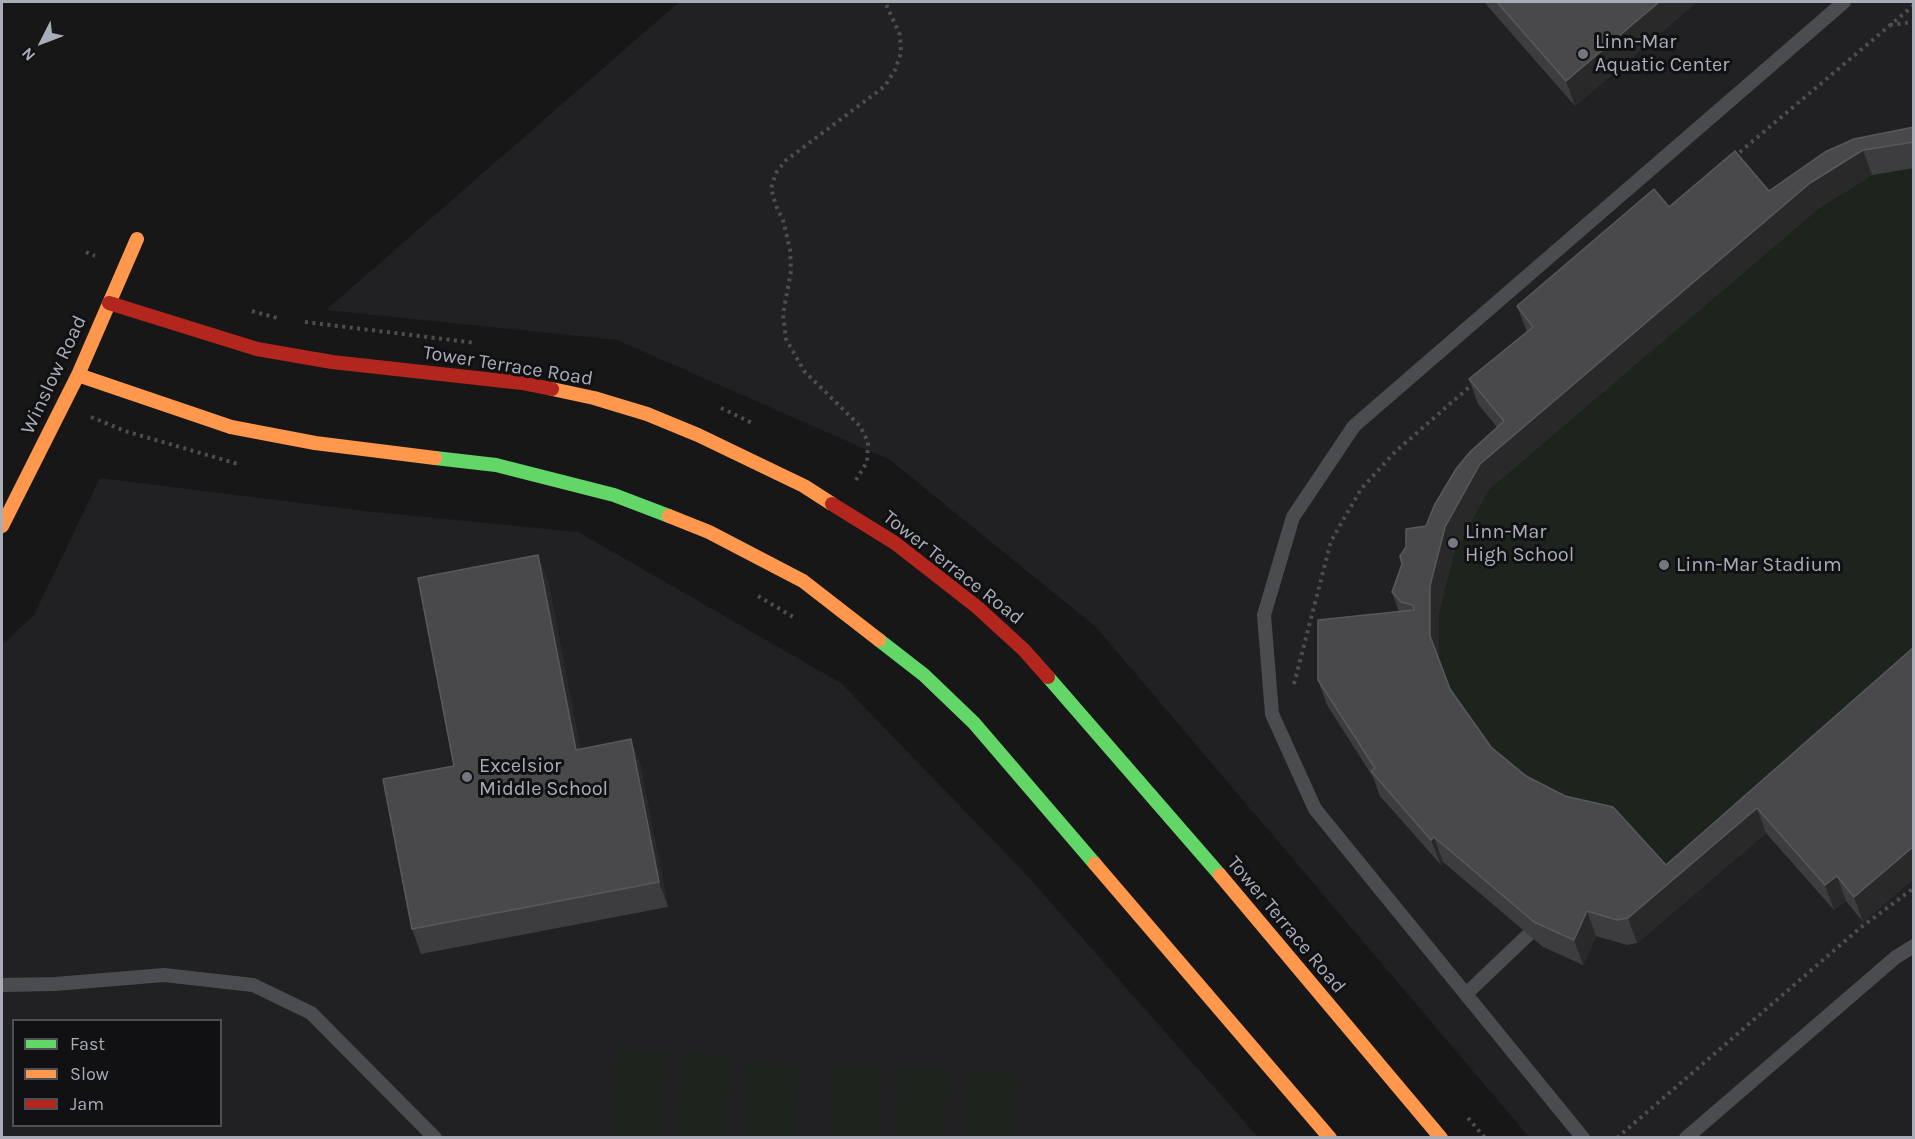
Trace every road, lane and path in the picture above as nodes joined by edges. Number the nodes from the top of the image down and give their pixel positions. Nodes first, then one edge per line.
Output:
1 (885, 2) edge
2 (1844, 2) edge
3 (1914, 5) edge
4 (1914, 22) edge
5 (1889, 25) junction
6 (1730, 161) edge
7 (137, 239) dead end
8 (109, 303) junction
9 (1484, 374) edge
10 (78, 375) junction
11 (63, 405) junction
12 (248, 465) dead end
13 (856, 480) dead end
14 (2, 526) edge
15 (756, 596) dead end
16 (795, 618) dead end
17 (1294, 691) dead end
18 (1914, 888) edge
19 (1528, 935) edge
20 (1914, 946) edge
21 (2, 985) edge
22 (1466, 994) junction
23 (435, 1137) edge
24 (1330, 1137) edge
25 (1441, 1137) edge
26 (1583, 1137) edge
27 (1617, 1137) edge
28 (1686, 1137) edge

1 - 13 path
2 - 22 lane
3 - 5 path
4 - 5 path
5 - 6 path
7 - 8 street, Winslow Road
8 - 10 street, Winslow Road
8 - 25 street, Tower Terrace Road
9 - 17 path
10 - 11 street, Winslow Road
10 - 24 street
11 - 12 path
11 - 14 street, Winslow Road
15 - 16 path
18 - 27 path
19 - 22 lane
20 - 28 lane
21 - 23 lane
22 - 26 lane

